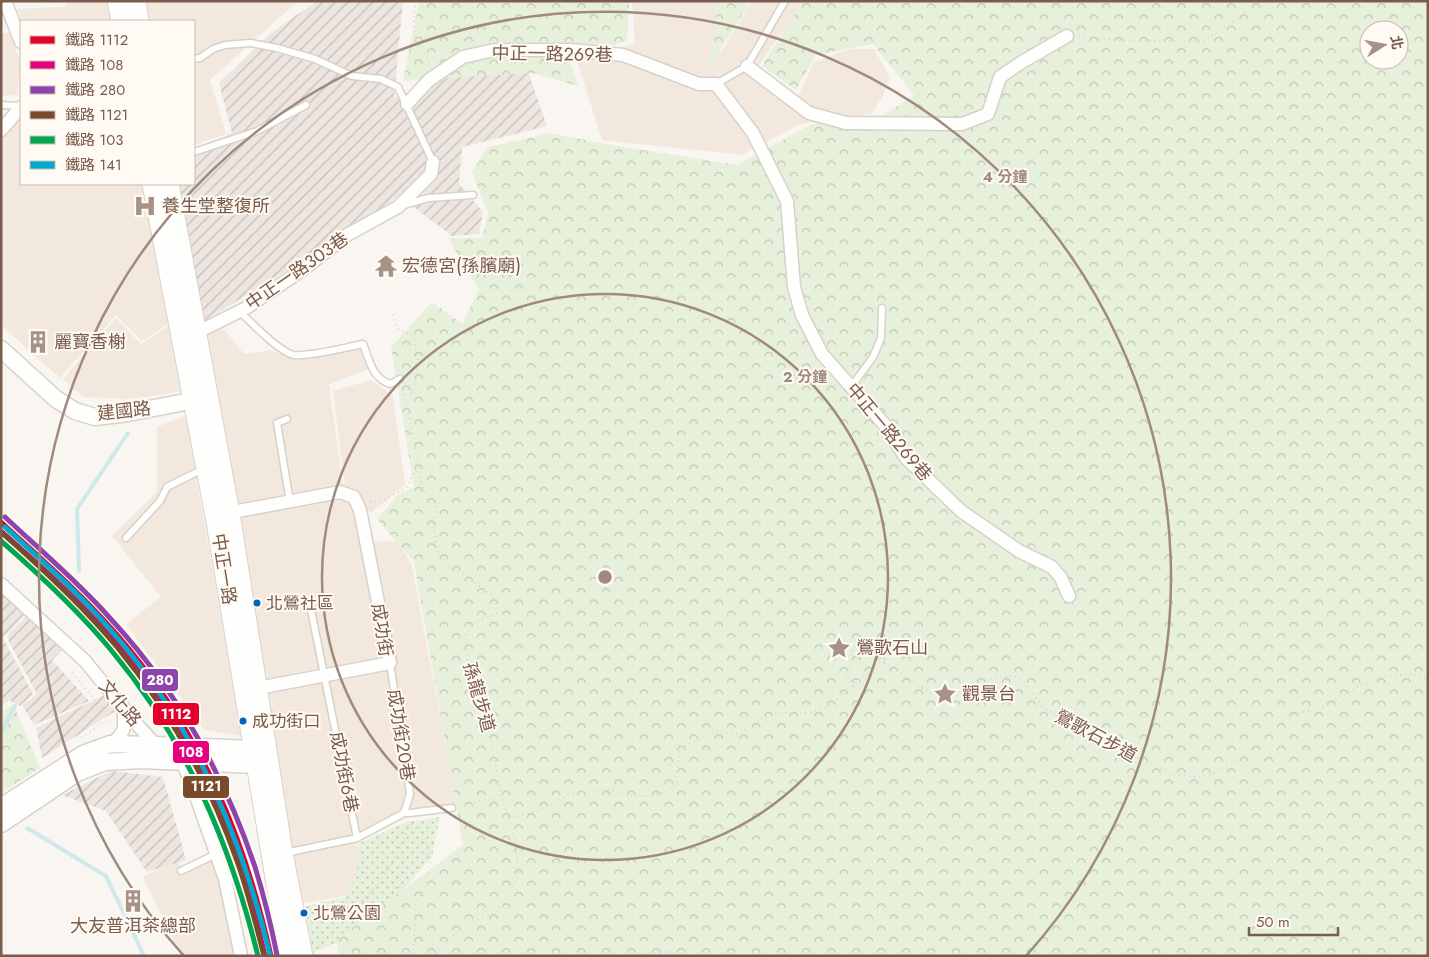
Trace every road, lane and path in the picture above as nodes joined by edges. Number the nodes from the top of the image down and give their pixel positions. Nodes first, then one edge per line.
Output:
1 (5, 1) edge
2 (117, 1) edge
3 (136, 1) edge
4 (416, 1) edge
5 (785, 1) edge
6 (1262, 1) edge
7 (121, 20) edge
8 (139, 20) edge
9 (1067, 36) joint
10 (20, 39) edge
11 (195, 59) edge
12 (747, 66) junction
13 (429, 80) junction
14 (716, 84) junction
15 (407, 104) junction
16 (1, 105) edge
17 (306, 105) dead end
18 (20, 106) edge
19 (20, 107) edge
20 (1, 130) edge
21 (195, 152) edge
22 (434, 162) joint
23 (152, 185) edge
24 (169, 185) edge
25 (473, 195) dead end
26 (398, 207) junction
27 (882, 308) dead end
28 (239, 311) junction
29 (392, 314) dead end
30 (196, 333) junction
31 (1, 349) edge
32 (400, 379) junction
33 (851, 387) junction
34 (200, 399) junction
35 (287, 419) dead end
36 (419, 462) junction
37 (206, 467) junction
38 (356, 500) junction
39 (290, 502) junction
40 (223, 514) junction
41 (126, 538) dead end
42 (1, 584) edge
43 (1069, 596) dead end
44 (310, 605) dead end
45 (390, 663) junction
46 (885, 663) junction
47 (72, 673) dead end
48 (325, 676) junction
49 (1428, 679) edge
50 (853, 686) junction
51 (258, 688) junction
52 (123, 706) junction
53 (76, 742) dead end
54 (110, 744) junction
55 (156, 745) junction
56 (259, 757) junction
57 (678, 761) junction
58 (183, 763) junction
59 (669, 765) dead end
60 (502, 794) junction
61 (1, 807) edge
62 (452, 808) joint
63 (406, 813) junction
64 (508, 818) junction
65 (1, 824) edge
66 (411, 825) dead end
67 (357, 838) junction
68 (283, 853) junction
69 (216, 854) junction
70 (182, 870) dead end
71 (298, 934) junction
72 (1, 953) edge
73 (3, 956) edge
74 (241, 956) edge
75 (288, 956) edge
76 (303, 956) edge
77 (414, 956) edge
78 (434, 956) edge
79 (635, 956) edge
80 (684, 956) edge

1 - 10 street
2 - 7 main road
3 - 8 main road
4 - 13 path
5 - 12 lane
6 - 9 path
9 - 12 street
11 - 15 lane
12 - 14 lane
13 - 14 street, 中正一路269巷
13 - 15 street, 中正一路269巷
14 - 33 street, 中正一路269巷
15 - 22 lane
16 - 18 lane
17 - 21 lane
19 - 20 street
22 - 26 street, 中正一路303巷
23 - 34 main road, 中正一路
24 - 30 main road, 中正一路
25 - 26 lane, 中正一路303巷
26 - 28 street, 中正一路303巷
27 - 33 lane
28 - 30 street, 中正一路303巷
28 - 32 lane
29 - 32 path
30 - 34 main road, 中正一路
31 - 34 street, 建國路
32 - 36 path, 孫龍步道
33 - 43 street, 中正一路269巷
34 - 37 main road, 中正一路
34 - 40 main road, 中正一路
35 - 39 lane
36 - 38 path
36 - 60 path, 孫龍步道
37 - 40 main road, 中正一路
37 - 41 lane
38 - 39 street
38 - 45 street, 成功街
39 - 40 street
40 - 51 main road, 中正一路
40 - 56 main road, 中正一路
42 - 52 street, 文化路
44 - 48 lane, 成功街6巷
45 - 48 street, 成功街
45 - 63 lane, 成功街20巷
46 - 49 path, 鶯歌石步道
46 - 50 path
46 - 50 path
47 - 53 path
48 - 51 street, 成功街
48 - 67 lane, 成功街6巷
50 - 57 path
51 - 56 main road, 中正一路
52 - 54 street
52 - 55 street, 文化路
54 - 55 street
54 - 61 street
55 - 56 street
56 - 58 street
56 - 68 main road, 中正一路
56 - 75 main road, 中正一路
57 - 59 path
57 - 64 path
58 - 65 street
58 - 69 street
60 - 62 path
60 - 64 path, 孫龍步道
62 - 63 lane
63 - 67 lane
63 - 71 path
64 - 78 path, 孫龍步道
66 - 77 path
67 - 68 lane
68 - 71 main road, 中正一路
69 - 70 lane
69 - 74 street
71 - 76 main road, 中正一路
72 - 73 path
79 - 80 path

